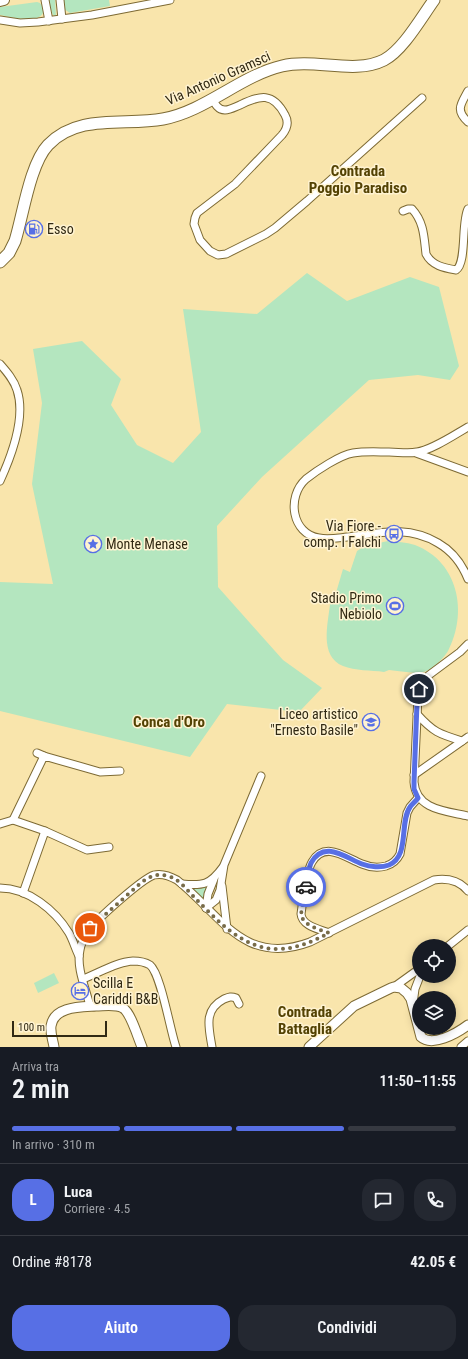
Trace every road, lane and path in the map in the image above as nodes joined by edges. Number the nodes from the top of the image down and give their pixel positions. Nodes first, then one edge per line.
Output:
1 (4, 0) edge
2 (45, 0) edge
3 (60, 0) edge
4 (170, 0) edge
5 (434, 0) edge
6 (0, 1) edge
7 (62, 19) junction
8 (0, 20) edge
9 (49, 21) junction
10 (468, 90) edge
11 (212, 98) junction
12 (422, 98) dead end
13 (468, 122) edge
14 (468, 209) edge
15 (403, 211) dead end
16 (0, 262) edge
17 (0, 364) edge
18 (468, 427) edge
19 (416, 453) junction
20 (468, 472) edge
21 (0, 481) edge
22 (468, 580) edge
23 (468, 644) edge
24 (417, 714) junction
25 (465, 739) edge
26 (37, 753) dead end
27 (44, 756) junction
28 (120, 772) dead end
29 (414, 775) junction
30 (261, 776) dead end
31 (418, 798) junction
32 (468, 816) edge
33 (13, 820) junction
34 (0, 824) edge
35 (45, 831) junction
36 (109, 847) dead end
37 (224, 866) junction
38 (214, 879) junction
39 (222, 880) junction
40 (182, 884) junction
41 (466, 887) edge
42 (0, 888) edge
43 (23, 893) junction
44 (206, 908) junction
45 (228, 929) junction
46 (468, 930) edge
47 (329, 933) junction
48 (456, 940) edge
49 (79, 956) junction
50 (412, 974) edge
51 (83, 979) junction
52 (394, 987) junction
53 (239, 1004) dead end
54 (412, 1004) edge
55 (90, 1006) junction
56 (468, 1025) edge
57 (456, 1033) edge
58 (421, 1035) edge
59 (454, 1035) edge
60 (468, 1041) edge
61 (54, 1047) edge
62 (142, 1047) edge
63 (176, 1047) edge
64 (212, 1047) edge
65 (309, 1047) edge
66 (461, 1047) edge

1 - 6 main road
2 - 9 street
3 - 7 street
4 - 7 street
5 - 11 main road, Via Antonio Gramsci
7 - 9 street
8 - 9 street
10 - 13 street
11 - 12 street
11 - 16 main road, Via Antonio Gramsci
14 - 15 street
17 - 21 street
18 - 19 street
19 - 20 street
19 - 22 street
23 - 24 street
24 - 25 street
24 - 29 street
25 - 29 street
26 - 27 street
27 - 28 street
27 - 33 street
29 - 31 street
30 - 37 street
31 - 32 street
31 - 47 street
33 - 34 street
33 - 35 street
35 - 36 street
35 - 43 street
37 - 38 street
37 - 39 street
38 - 40 street
38 - 44 street
39 - 44 street
39 - 45 street
40 - 44 street
40 - 49 street
41 - 47 street
42 - 43 street
43 - 49 street
44 - 45 street
45 - 47 street
46 - 48 street
49 - 51 street
50 - 52 street
51 - 55 street
51 - 63 street
52 - 54 street
52 - 65 street
53 - 64 street
55 - 61 street
55 - 62 street
56 - 57 street
58 - 59 street
60 - 66 street

